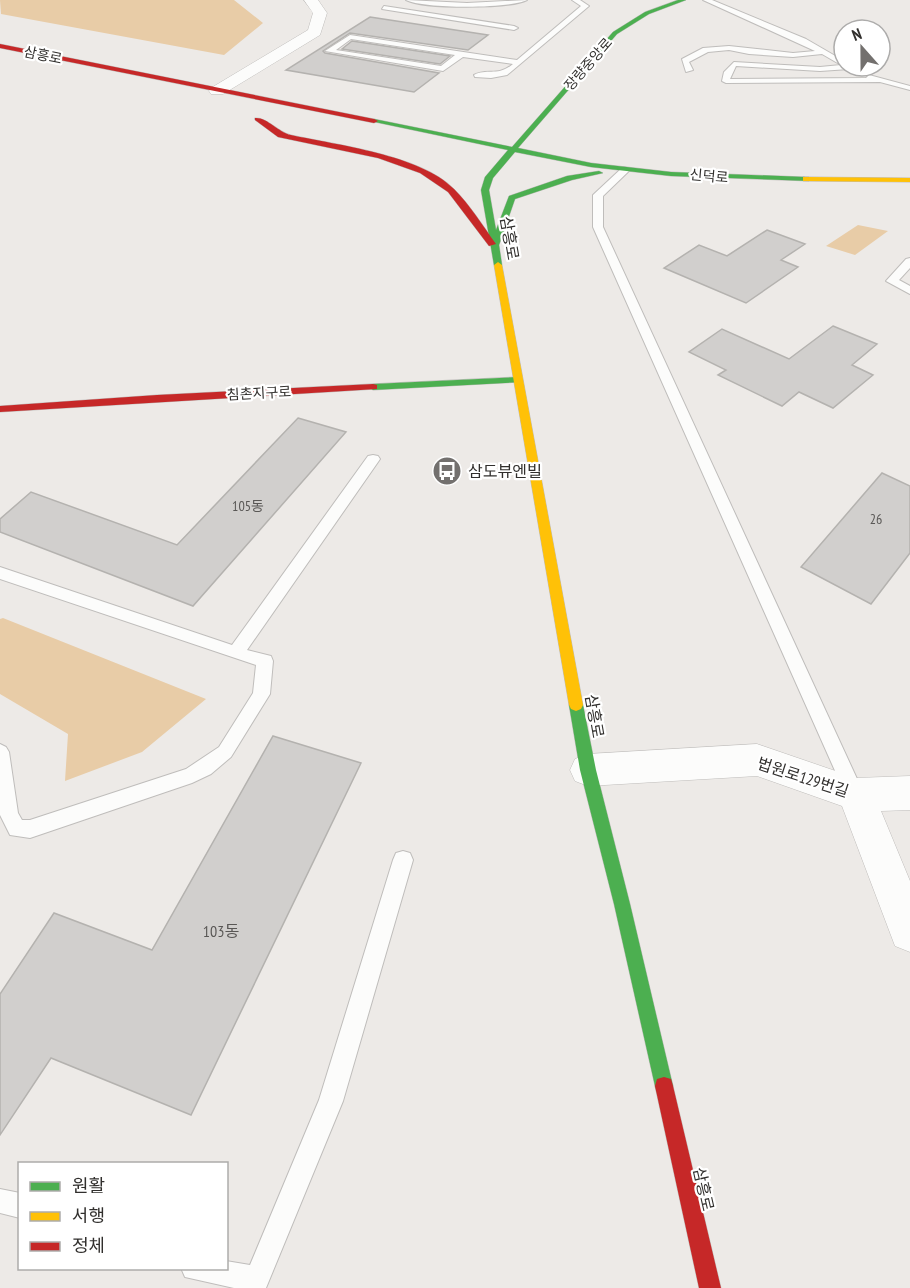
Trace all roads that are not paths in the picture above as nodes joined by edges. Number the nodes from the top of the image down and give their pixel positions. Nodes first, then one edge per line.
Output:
1 (311, 0) edge
2 (409, 0) edge
3 (524, 0) edge
4 (575, 0) edge
5 (683, 0) edge
6 (706, 0) edge
7 (454, 6) junction
8 (384, 8) dead end
9 (438, 16) junction
10 (514, 28) dead end
11 (0, 46) edge
12 (824, 52) junction
13 (461, 54) junction
14 (832, 57) edge
15 (519, 63) junction
16 (832, 68) edge
17 (689, 70) dead end
18 (478, 75) dead end
19 (872, 78) edge
20 (880, 80) junction
21 (910, 88) edge
22 (217, 92) junction
23 (346, 135) dead end
24 (434, 148) dead end
25 (510, 152) junction
26 (626, 169) junction
27 (910, 180) edge
28 (494, 246) junction
29 (910, 261) edge
30 (910, 291) edge
31 (518, 380) junction
32 (0, 409) edge
33 (373, 459) dead end
34 (0, 573) edge
35 (236, 653) junction
36 (0, 752) edge
37 (588, 770) junction
38 (910, 793) edge
39 (856, 795) junction
40 (403, 860) dead end
41 (910, 932) edge
42 (0, 1201) edge
43 (18, 1206) edge
44 (200, 1270) edge
45 (710, 1288) edge

1 - 22 street
2 - 7 lane
3 - 7 lane
4 - 15 lane
5 - 25 main road, 장량중앙로
6 - 12 lane
7 - 9 lane
8 - 9 lane
9 - 10 lane
11 - 22 main road, 삼흥로
12 - 14 lane
12 - 17 lane
13 - 13 lane
13 - 15 lane
15 - 18 lane
16 - 20 lane
19 - 20 lane
20 - 21 lane
22 - 25 main road, 삼흥로
23 - 28 main road
24 - 25 main road
25 - 26 main road, 신덕로
25 - 28 main road, 삼흥로
26 - 27 main road, 신덕로
26 - 28 main road
26 - 39 lane
28 - 31 main road, 삼흥로
29 - 30 lane
31 - 32 main road, 침촌지구로
31 - 37 main road, 삼흥로
33 - 35 lane
34 - 35 lane
35 - 36 lane
37 - 39 street, 법원로129번길
37 - 45 main road, 삼흥로
38 - 39 street, 법원로129번길
39 - 41 street
40 - 44 lane
42 - 43 lane

